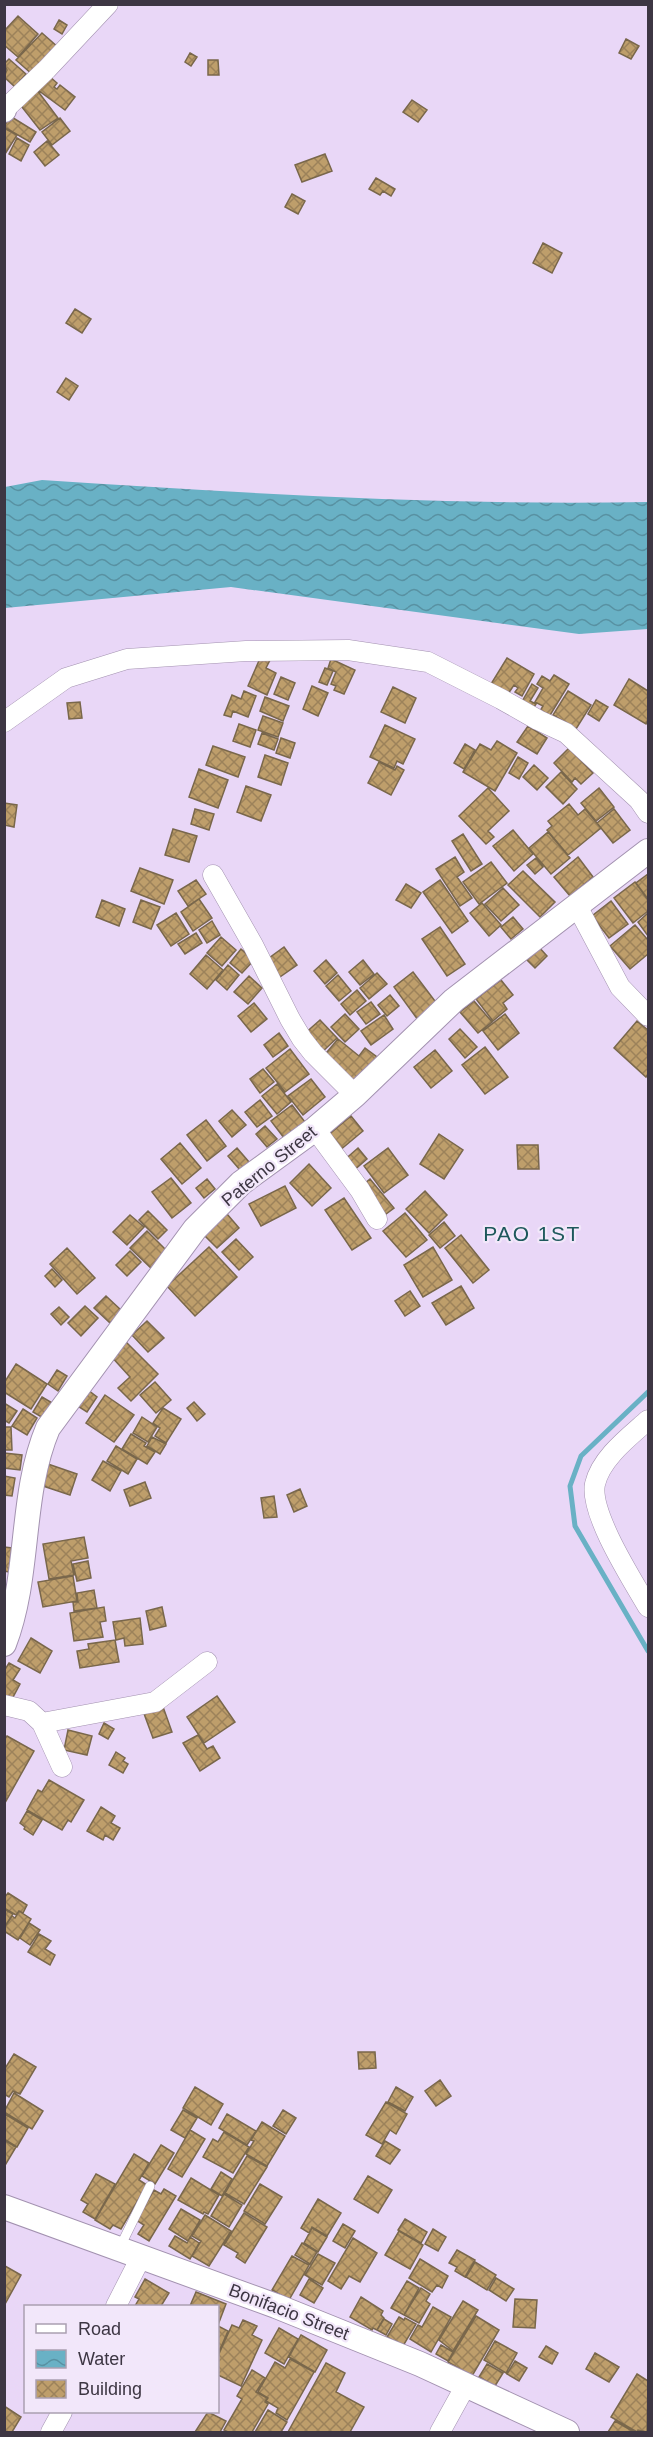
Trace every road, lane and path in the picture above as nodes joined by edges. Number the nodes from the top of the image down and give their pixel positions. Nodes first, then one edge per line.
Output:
1 (108, 4) edge
2 (5, 109) edge
3 (4, 722) edge
4 (648, 813) edge
5 (648, 851) edge
6 (213, 875) dead end
7 (577, 906) junction
8 (648, 1016) edge
9 (355, 1095) junction
10 (315, 1129) junction
11 (376, 1219) dead end
12 (648, 1420) edge
13 (648, 1607) edge
14 (4, 1644) edge
15 (207, 1662) dead end
16 (4, 1705) edge
17 (42, 1723) junction
18 (62, 1767) dead end
19 (150, 2186) dead end
20 (4, 2207) edge
21 (119, 2249) junction
22 (141, 2257) junction
23 (117, 2305) edge
24 (466, 2385) junction
25 (61, 2413) edge
26 (51, 2433) edge
27 (440, 2433) edge
28 (567, 2433) edge

1 - 2 street
3 - 4 street
5 - 7 street, Paterno Street
6 - 9 street
7 - 8 street
7 - 9 street, Paterno Street
9 - 10 street, Paterno Street
10 - 11 street
10 - 14 street, Paterno Street
12 - 13 street
15 - 17 street
16 - 17 street
17 - 18 street
19 - 21 lane
20 - 21 street, Bonifacio Street
21 - 22 street, Bonifacio Street
22 - 23 street
22 - 24 street, Bonifacio Street
24 - 27 street
24 - 28 street, Bonifacio Street
25 - 26 street

